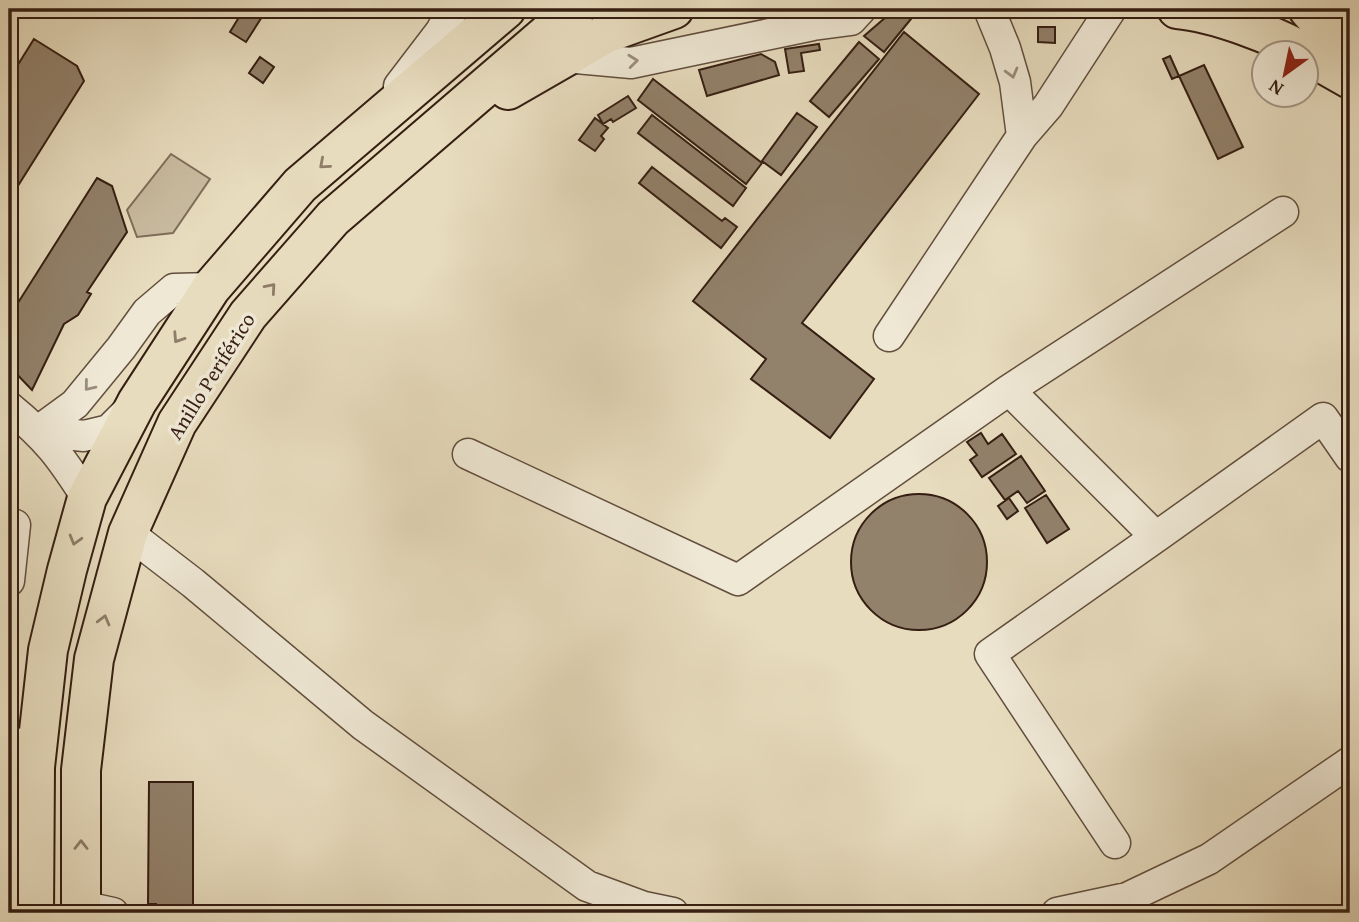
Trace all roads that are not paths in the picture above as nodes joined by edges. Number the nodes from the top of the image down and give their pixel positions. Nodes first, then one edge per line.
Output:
1 (453, 9) edge
2 (506, 9) edge
3 (576, 9) edge
4 (674, 9) edge
5 (861, 9) edge
6 (989, 9) edge
7 (1111, 9) edge
8 (1177, 9) edge
9 (1308, 9) edge
10 (1274, 38) edge
11 (565, 57) junction
12 (1350, 57) edge
13 (1320, 62) edge
14 (1350, 79) edge
15 (368, 127) junction
16 (1022, 136) junction
17 (425, 139) junction
18 (1283, 212) dead end
19 (211, 288) junction
20 (889, 336) dead end
21 (1009, 390) junction
22 (137, 402) junction
23 (9, 408) edge
24 (38, 431) junction
25 (468, 454) dead end
26 (1350, 457) edge
27 (87, 498) junction
28 (15, 525) dead end
29 (128, 533) junction
30 (1156, 537) junction
31 (9, 581) edge
32 (23, 744) edge
33 (1350, 762) edge
34 (1115, 843) dead end
35 (639, 910) edge
36 (91, 911) edge
37 (34, 913) edge
38 (673, 913) edge
39 (1057, 913) edge

1 - 15 street
2 - 15 main road
3 - 17 main road, Anillo Periférico
4 - 11 main road
11 -> 5 street
6 -> 16 street
7 - 16 street
8 - 10 main road
9 - 12 main road
11 - 17 main road
13 - 14 main road
15 -> 19 main road
16 - 20 street
29 -> 17 main road, Anillo Periférico
18 - 21 street
19 -> 22 main road
19 -> 24 street
21 - 25 street
21 - 30 street
22 - 24 street
22 - 27 main road
23 - 24 street
24 - 27 street
26 - 30 street
27 -> 32 main road
28 - 31 street
29 - 35 street
36 -> 29 main road, Anillo Periférico
30 - 34 street
32 - 37 main road
33 - 39 street
35 - 38 street

